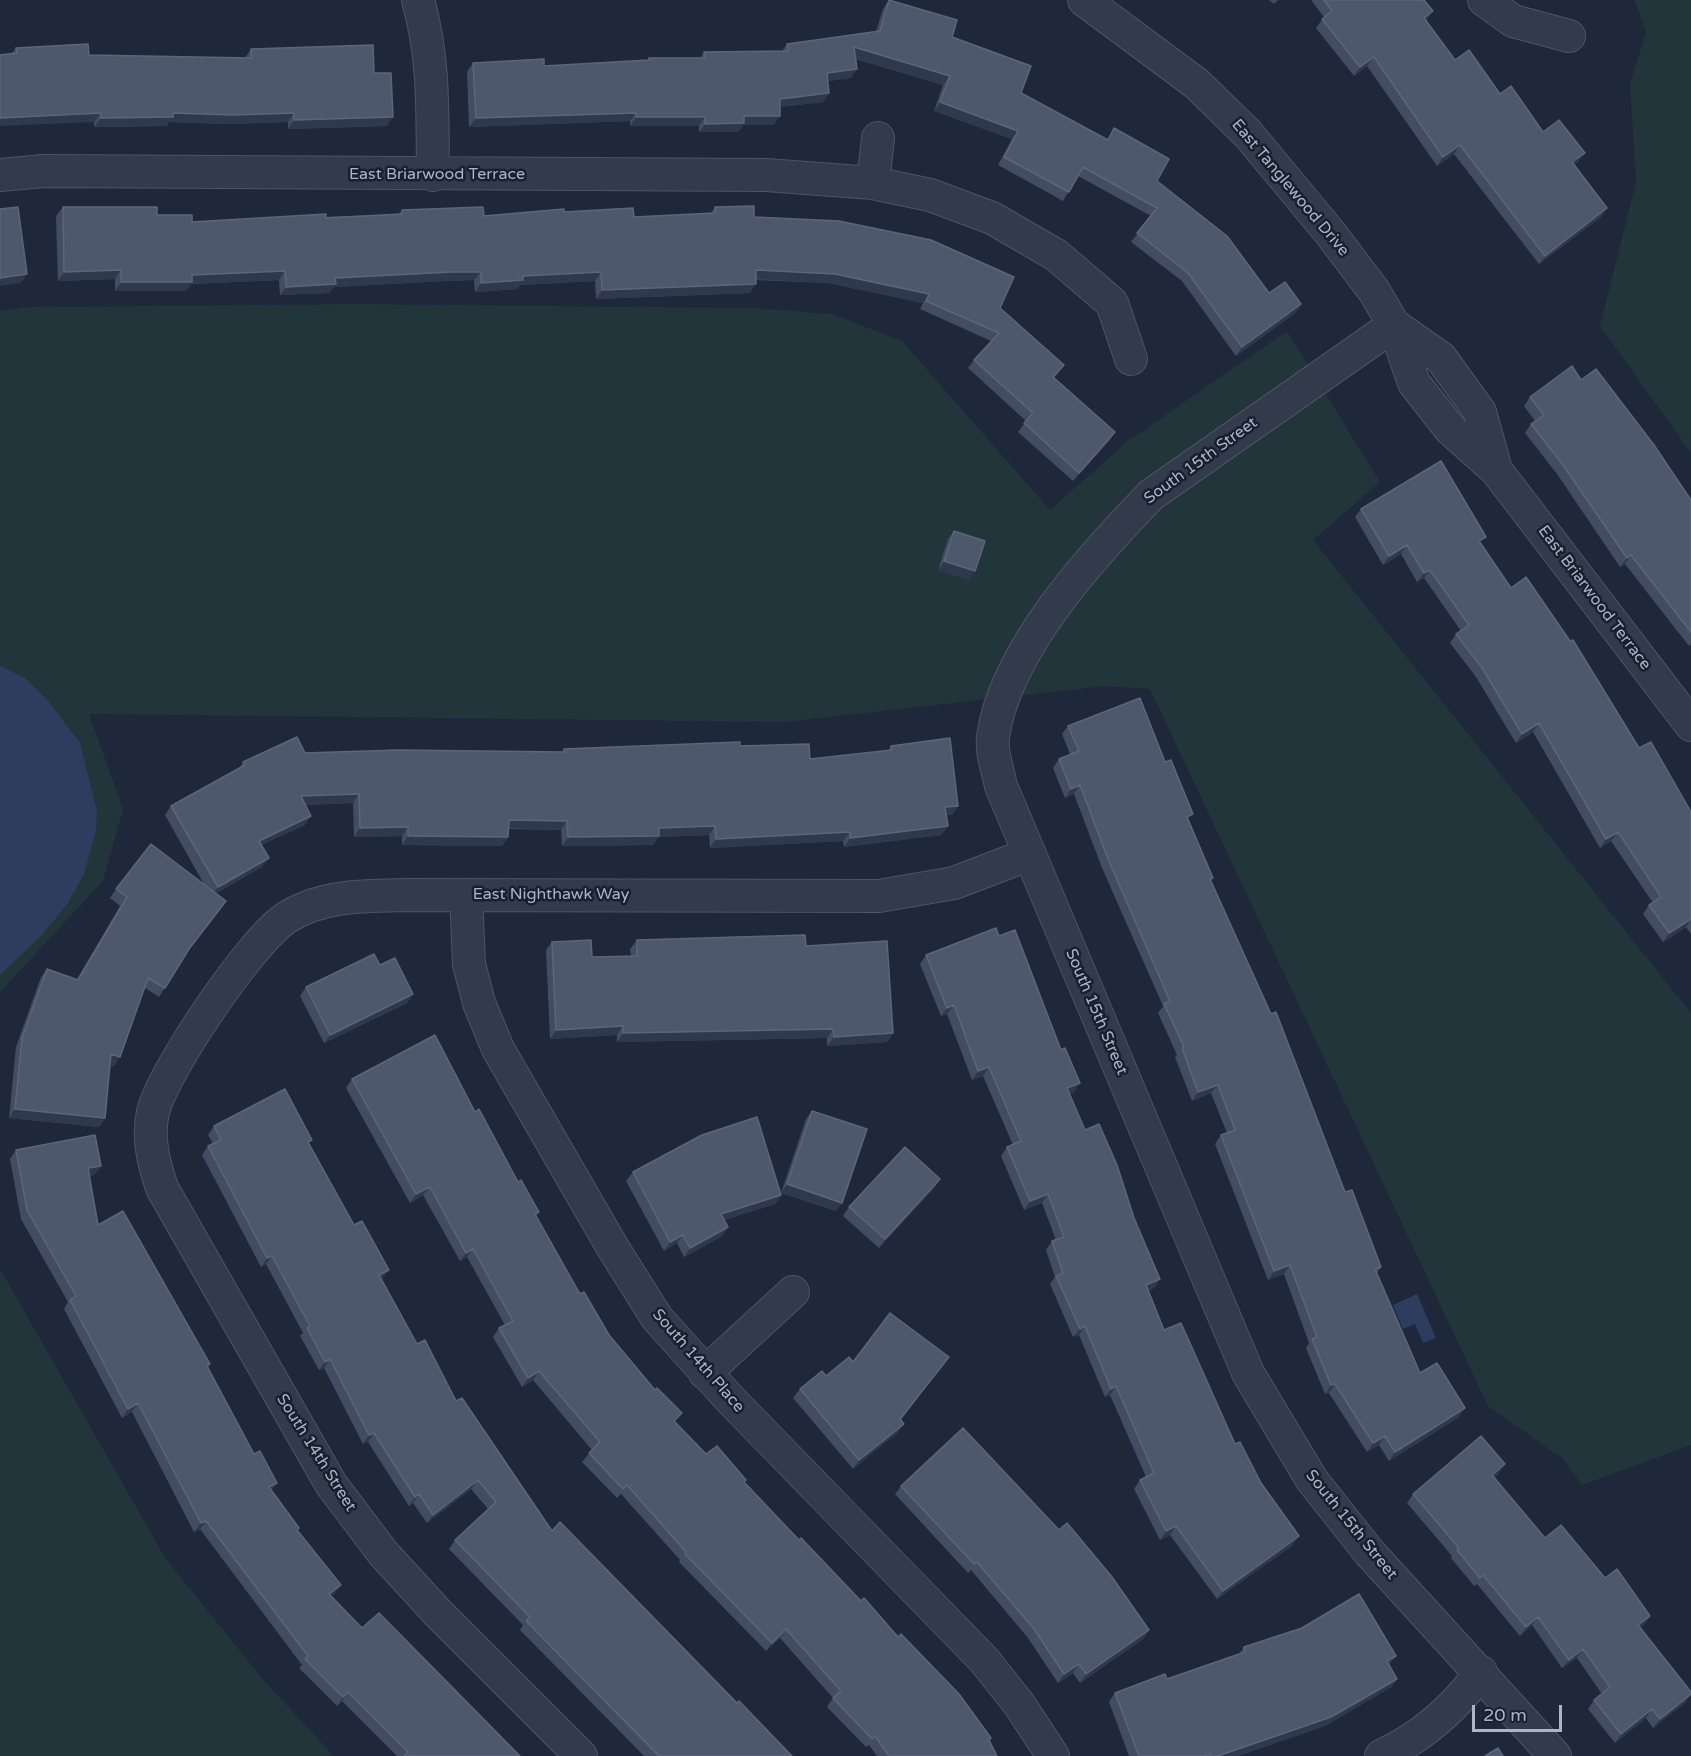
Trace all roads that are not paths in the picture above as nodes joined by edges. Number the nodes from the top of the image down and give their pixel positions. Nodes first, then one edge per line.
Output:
1 (418, 0) edge
2 (1484, 0) edge
3 (1092, 2) edge
4 (1569, 36) dead end
5 (878, 138) dead end
6 (0, 175) edge
7 (433, 175) junction
8 (873, 183) junction
9 (1394, 325) junction
10 (1131, 359) dead end
11 (1464, 388) junction
12 (1433, 408) junction
13 (1496, 470) junction
14 (1691, 725) edge
15 (1030, 854) junction
16 (466, 895) junction
17 (159, 1092) joint
18 (793, 1292) dead end
19 (705, 1373) junction
20 (1481, 1672) junction
21 (581, 1756) edge
22 (1053, 1756) edge
23 (1381, 1756) edge
24 (1555, 1756) edge

1 - 7 street
2 - 4 street
3 - 9 street, East Tanglewood Drive
5 - 8 street
6 - 7 street, East Briarwood Terrace
7 - 8 street, East Briarwood Terrace
8 - 10 street, East Briarwood Terrace
9 - 11 street, East Briarwood Terrace
9 - 12 street, East Briarwood Terrace
9 - 15 street, South 15th Street
11 - 12 street
11 - 13 street, East Briarwood Terrace
12 - 13 street, East Briarwood Terrace
13 - 14 street, East Briarwood Terrace
15 - 16 street, East Nighthawk Way
15 - 20 street, South 15th Street
16 - 17 street, East Nighthawk Way
16 - 19 street, South 14th Place
17 - 21 street, South 14th Street
18 - 19 street
19 - 22 street, South 14th Place
20 - 23 street
20 - 24 street, South 15th Street

